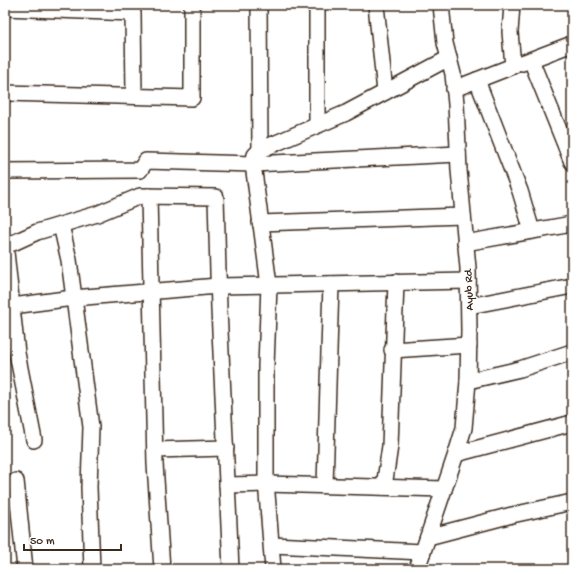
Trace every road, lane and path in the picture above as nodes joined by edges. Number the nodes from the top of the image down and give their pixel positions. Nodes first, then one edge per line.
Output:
1 (192, 5) edge
2 (259, 5) edge
3 (317, 5) edge
4 (376, 5) edge
5 (441, 5) edge
6 (512, 5) edge
7 (5, 8) edge
8 (572, 44) edge
9 (449, 58) junction
10 (531, 60) junction
11 (514, 66) junction
12 (477, 80) junction
13 (454, 89) junction
14 (385, 92) junction
15 (5, 94) edge
16 (134, 96) junction
17 (317, 125) junction
18 (260, 150) junction
19 (458, 154) junction
20 (572, 162) edge
21 (253, 164) junction
22 (5, 171) edge
23 (149, 196) junction
24 (463, 216) junction
25 (260, 223) junction
26 (572, 224) edge
27 (61, 225) junction
28 (532, 231) junction
29 (5, 243) edge
30 (465, 243) junction
31 (468, 281) junction
32 (396, 282) junction
33 (332, 284) junction
34 (268, 285) junction
35 (218, 286) junction
36 (572, 286) edge
37 (151, 291) junction
38 (73, 298) junction
39 (8, 306) edge
40 (469, 306) junction
41 (469, 345) junction
42 (392, 350) junction
43 (572, 352) edge
44 (468, 381) junction
45 (572, 423) edge
46 (34, 440) dead end
47 (226, 448) junction
48 (155, 450) junction
49 (456, 454) junction
50 (16, 481) dead end
51 (266, 484) junction
52 (227, 485) junction
53 (325, 485) junction
54 (384, 487) junction
55 (444, 489) junction
56 (572, 502) edge
57 (428, 537) junction
58 (272, 544) junction
59 (424, 552) junction
60 (25, 569) edge
61 (92, 569) edge
62 (162, 569) edge
63 (231, 569) edge
64 (274, 569) edge
65 (417, 569) edge

1 - 16 street
2 - 18 street
3 - 17 street
4 - 14 street
5 - 9 street, Ayub Rd
6 - 11 street
7 - 16 street
8 - 10 street
9 - 13 street, Ayub Rd
9 - 14 street
10 - 11 street
10 - 20 street
11 - 12 street
12 - 13 street
12 - 28 street
13 - 19 street, Ayub Rd
14 - 17 street
15 - 16 street
17 - 18 street
18 - 21 street
19 - 21 street
19 - 24 street, Ayub Rd
21 - 22 street
21 - 25 street
23 - 27 street
23 - 35 street
23 - 37 street
24 - 25 street
24 - 30 street, Ayub Rd
25 - 34 street
26 - 28 street
27 - 29 street
27 - 38 street
28 - 30 street
29 - 39 street
30 - 31 street, Ayub Rd
31 - 32 street
31 - 40 street, Ayub Rd
32 - 33 street
32 - 42 street
33 - 34 street
33 - 53 street
34 - 35 street
34 - 51 street
35 - 37 street
35 - 47 street
36 - 40 street
37 - 38 street
37 - 48 street
38 - 39 street
38 - 61 street
39 - 46 street
40 - 41 street, Ayub Rd
41 - 42 street
41 - 44 street, Ayub Rd
42 - 54 street
43 - 44 street
44 - 49 street, Ayub Rd
45 - 49 street
47 - 48 street
47 - 52 street
48 - 62 street
49 - 55 street, Ayub Rd
50 - 60 street
51 - 52 street
51 - 53 street
51 - 58 street
52 - 63 street
53 - 54 street
54 - 55 street
55 - 57 street, Ayub Rd
56 - 57 street
57 - 59 street, Ayub Rd
58 - 59 street
58 - 64 street
59 - 65 street, Ayub Rd

